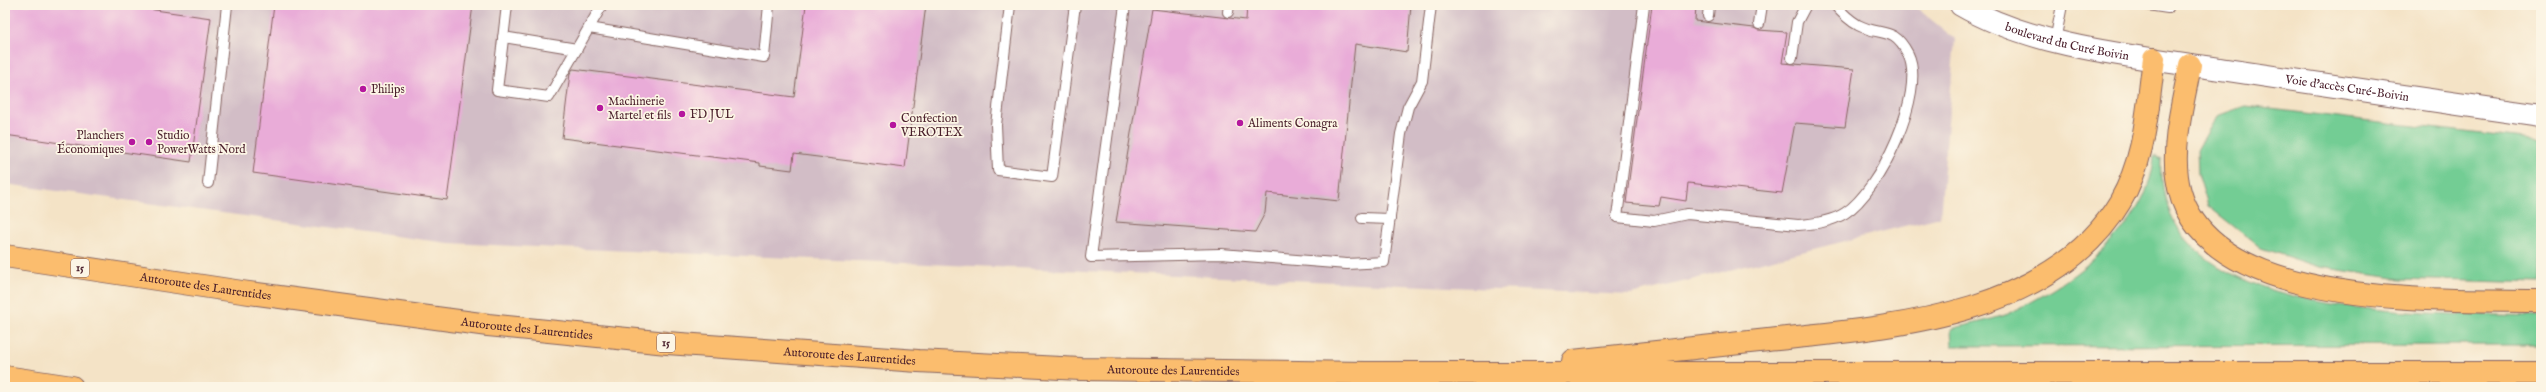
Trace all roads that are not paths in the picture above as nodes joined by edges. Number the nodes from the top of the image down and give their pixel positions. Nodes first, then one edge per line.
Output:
1 (227, 5) edge
2 (507, 5) edge
3 (602, 5) edge
4 (769, 5) edge
5 (1010, 5) edge
6 (1075, 5) edge
7 (1125, 5) edge
8 (1431, 5) edge
9 (1644, 5) edge
10 (1709, 5) edge
11 (1762, 5) edge
12 (1806, 5) edge
13 (1835, 5) edge
14 (1961, 5) edge
15 (2062, 5) edge
16 (2148, 5) edge
17 (2169, 5) edge
18 (1708, 16) dead end
19 (1759, 24) dead end
20 (588, 28) junction
21 (503, 37) junction
22 (2055, 41) junction
23 (576, 49) junction
24 (1792, 58) dead end
25 (2154, 59) junction
26 (2190, 65) junction
27 (2541, 116) edge
28 (208, 183) dead end
29 (1362, 218) dead end
30 (1390, 219) junction
31 (5, 256) edge
32 (2541, 302) edge
33 (1454, 373) junction
34 (2541, 373) edge
35 (5, 378) edge
36 (72, 387) edge

1 - 28 lane
2 - 21 lane
3 - 20 lane
4 - 20 lane
5 - 6 lane
7 - 30 lane
8 - 30 lane
9 - 13 lane
10 - 18 lane
11 - 19 lane
12 - 24 lane
14 - 22 street, boulevard du Curé Boivin
15 - 22 lane
16 - 17 lane
20 - 23 lane
21 - 23 lane
21 - 23 lane
22 - 25 street, boulevard du Curé Boivin
25 - 26 street, Voie d'accès Curé-Boivin
25 - 33 highway
26 - 27 street, Voie d'accès Curé-Boivin
26 - 32 highway
29 - 30 lane
31 - 33 highway, Autoroute des Laurentides / 15
33 - 34 highway, Autoroute des Laurentides / 15
35 - 36 highway

